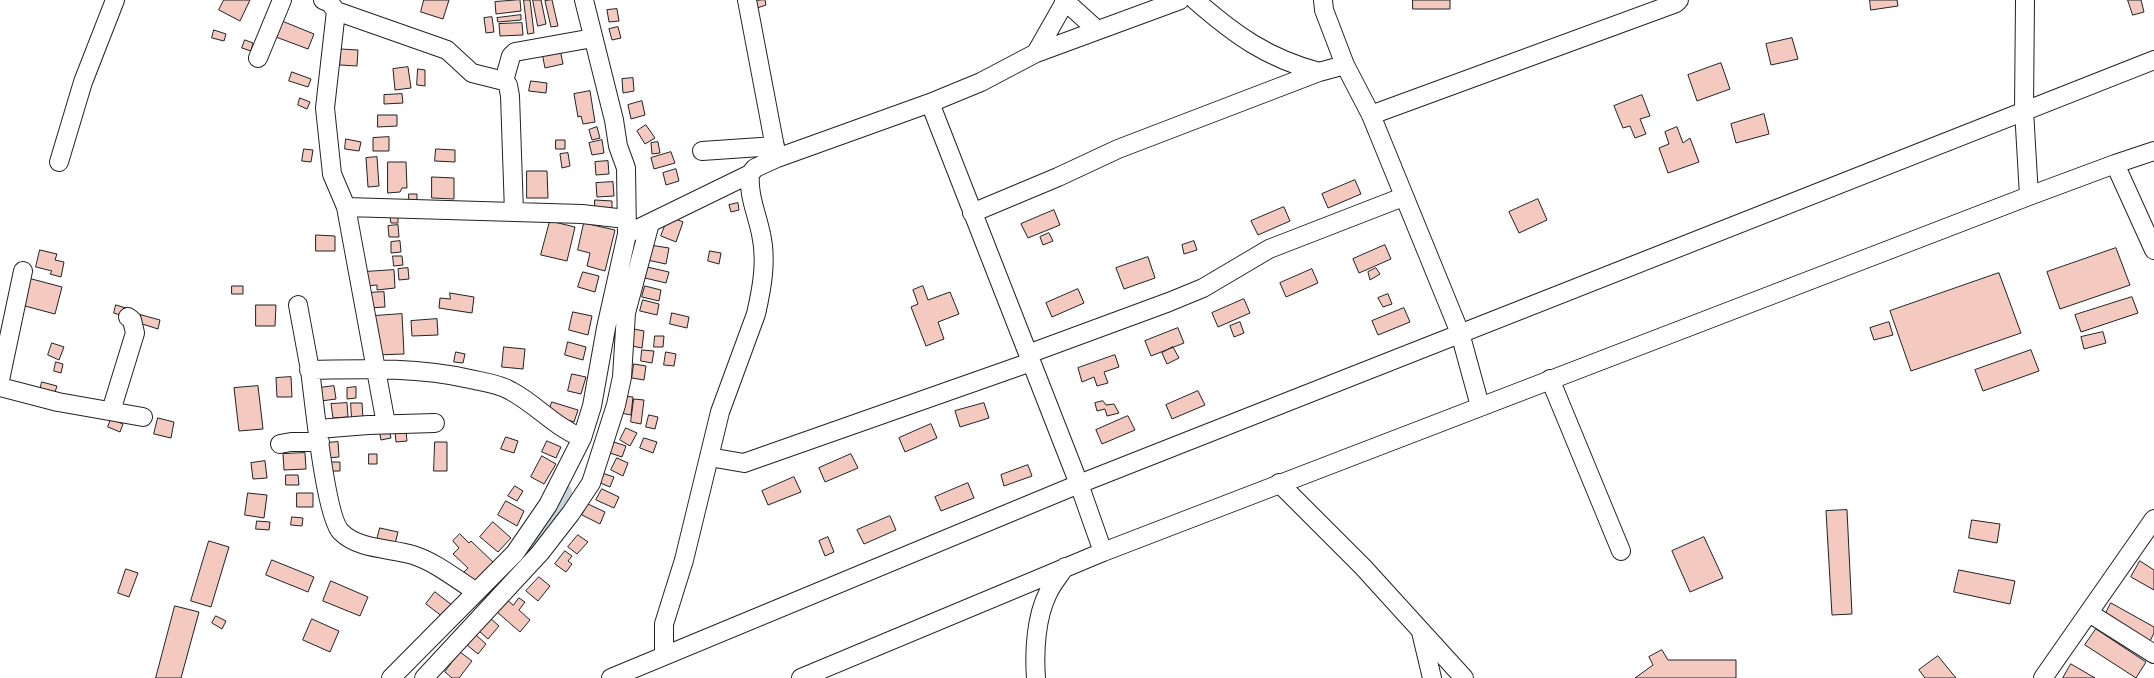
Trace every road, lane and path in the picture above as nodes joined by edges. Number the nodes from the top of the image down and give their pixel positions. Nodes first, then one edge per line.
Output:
1 (115, 0) edge
2 (282, 0) edge
3 (584, 0) edge
4 (747, 0) edge
5 (1065, 0) edge
6 (1180, 0) edge
7 (1195, 0) edge
8 (1323, 0) edge
9 (1679, 0) edge
10 (2025, 0) edge
11 (330, 6) edge
12 (1097, 30) junction
13 (593, 38) junction
14 (1036, 53) junction
15 (258, 58) dead end
16 (2154, 60) edge
17 (1345, 65) junction
18 (1319, 72) junction
19 (504, 81) junction
20 (930, 103) junction
21 (2024, 110) junction
22 (1371, 115) junction
23 (702, 151) dead end
24 (2153, 151) edge
25 (776, 152) junction
26 (59, 162) dead end
27 (2115, 164) junction
28 (750, 174) junction
29 (2029, 196) junction
30 (1403, 197) junction
31 (346, 207) junction
32 (514, 212) junction
33 (972, 213) junction
34 (647, 224) junction
35 (627, 226) junction
36 (2154, 250) edge
37 (23, 271) dead end
38 (298, 304) dead end
39 (128, 317) dead end
40 (1460, 333) junction
41 (1029, 358) junction
42 (375, 368) junction
43 (310, 370) junction
44 (1550, 379) junction
45 (0, 380) edge
46 (0, 387) edge
47 (620, 388) junction
48 (597, 399) junction
49 (1480, 406) junction
50 (111, 411) junction
51 (143, 417) dead end
52 (435, 422) dead end
53 (386, 424) junction
54 (319, 436) junction
55 (582, 438) junction
56 (280, 444) dead end
57 (709, 457) junction
58 (1279, 483) junction
59 (1079, 484) junction
60 (2154, 519) edge
61 (1621, 551) dead end
62 (1103, 552) junction
63 (1065, 567) junction
64 (475, 591) junction
65 (2090, 613) junction
66 (1421, 631) junction
67 (2154, 654) edge
68 (664, 655) junction
69 (391, 678) edge
70 (424, 678) edge
71 (611, 678) edge
72 (801, 678) edge
73 (1036, 678) edge
74 (1432, 678) edge
75 (1464, 678) edge
76 (2043, 678) edge

1 - 26 street
2 - 15 street
3 - 13 street
4 - 25 street
5 - 12 street
5 - 14 street
6 - 12 street
7 - 18 street
8 - 17 street
9 - 22 street
10 - 21 street
11 - 19 street
11 - 31 street
12 - 14 street
13 - 19 street
13 - 35 street
14 - 20 street
16 - 21 street
17 - 18 street
17 - 22 street
18 - 33 street
19 - 32 street
20 - 25 street
20 - 33 street
21 - 29 street
21 - 40 street
22 - 30 street
23 - 25 street
24 - 27 street
25 - 28 street
27 - 29 street
27 - 36 street
28 - 34 street
28 - 57 street
29 - 44 street
30 - 40 street
30 - 41 street
31 - 32 street
31 - 42 street
32 - 35 street
33 - 41 street
34 - 35 street
34 - 47 street
35 - 48 street
37 - 45 street
38 - 43 street
39 - 50 street
40 - 49 street
40 - 59 street
41 - 57 street
41 - 59 street
42 - 43 street
42 - 53 street
42 - 55 street
43 - 54 street
44 - 49 street
44 - 61 street
46 - 50 street
47 - 48 street
47 - 70 street
48 - 55 street
49 - 58 street
50 - 51 street
52 - 53 street
53 - 54 street
54 - 56 street
54 - 64 street
55 - 64 street
57 - 68 street
58 - 62 street
58 - 66 street
59 - 62 street
59 - 68 street
60 - 65 street
62 - 63 street
63 - 72 street
63 - 73 street
64 - 69 street
65 - 67 street
65 - 76 street
66 - 74 street
66 - 75 street
68 - 71 street

